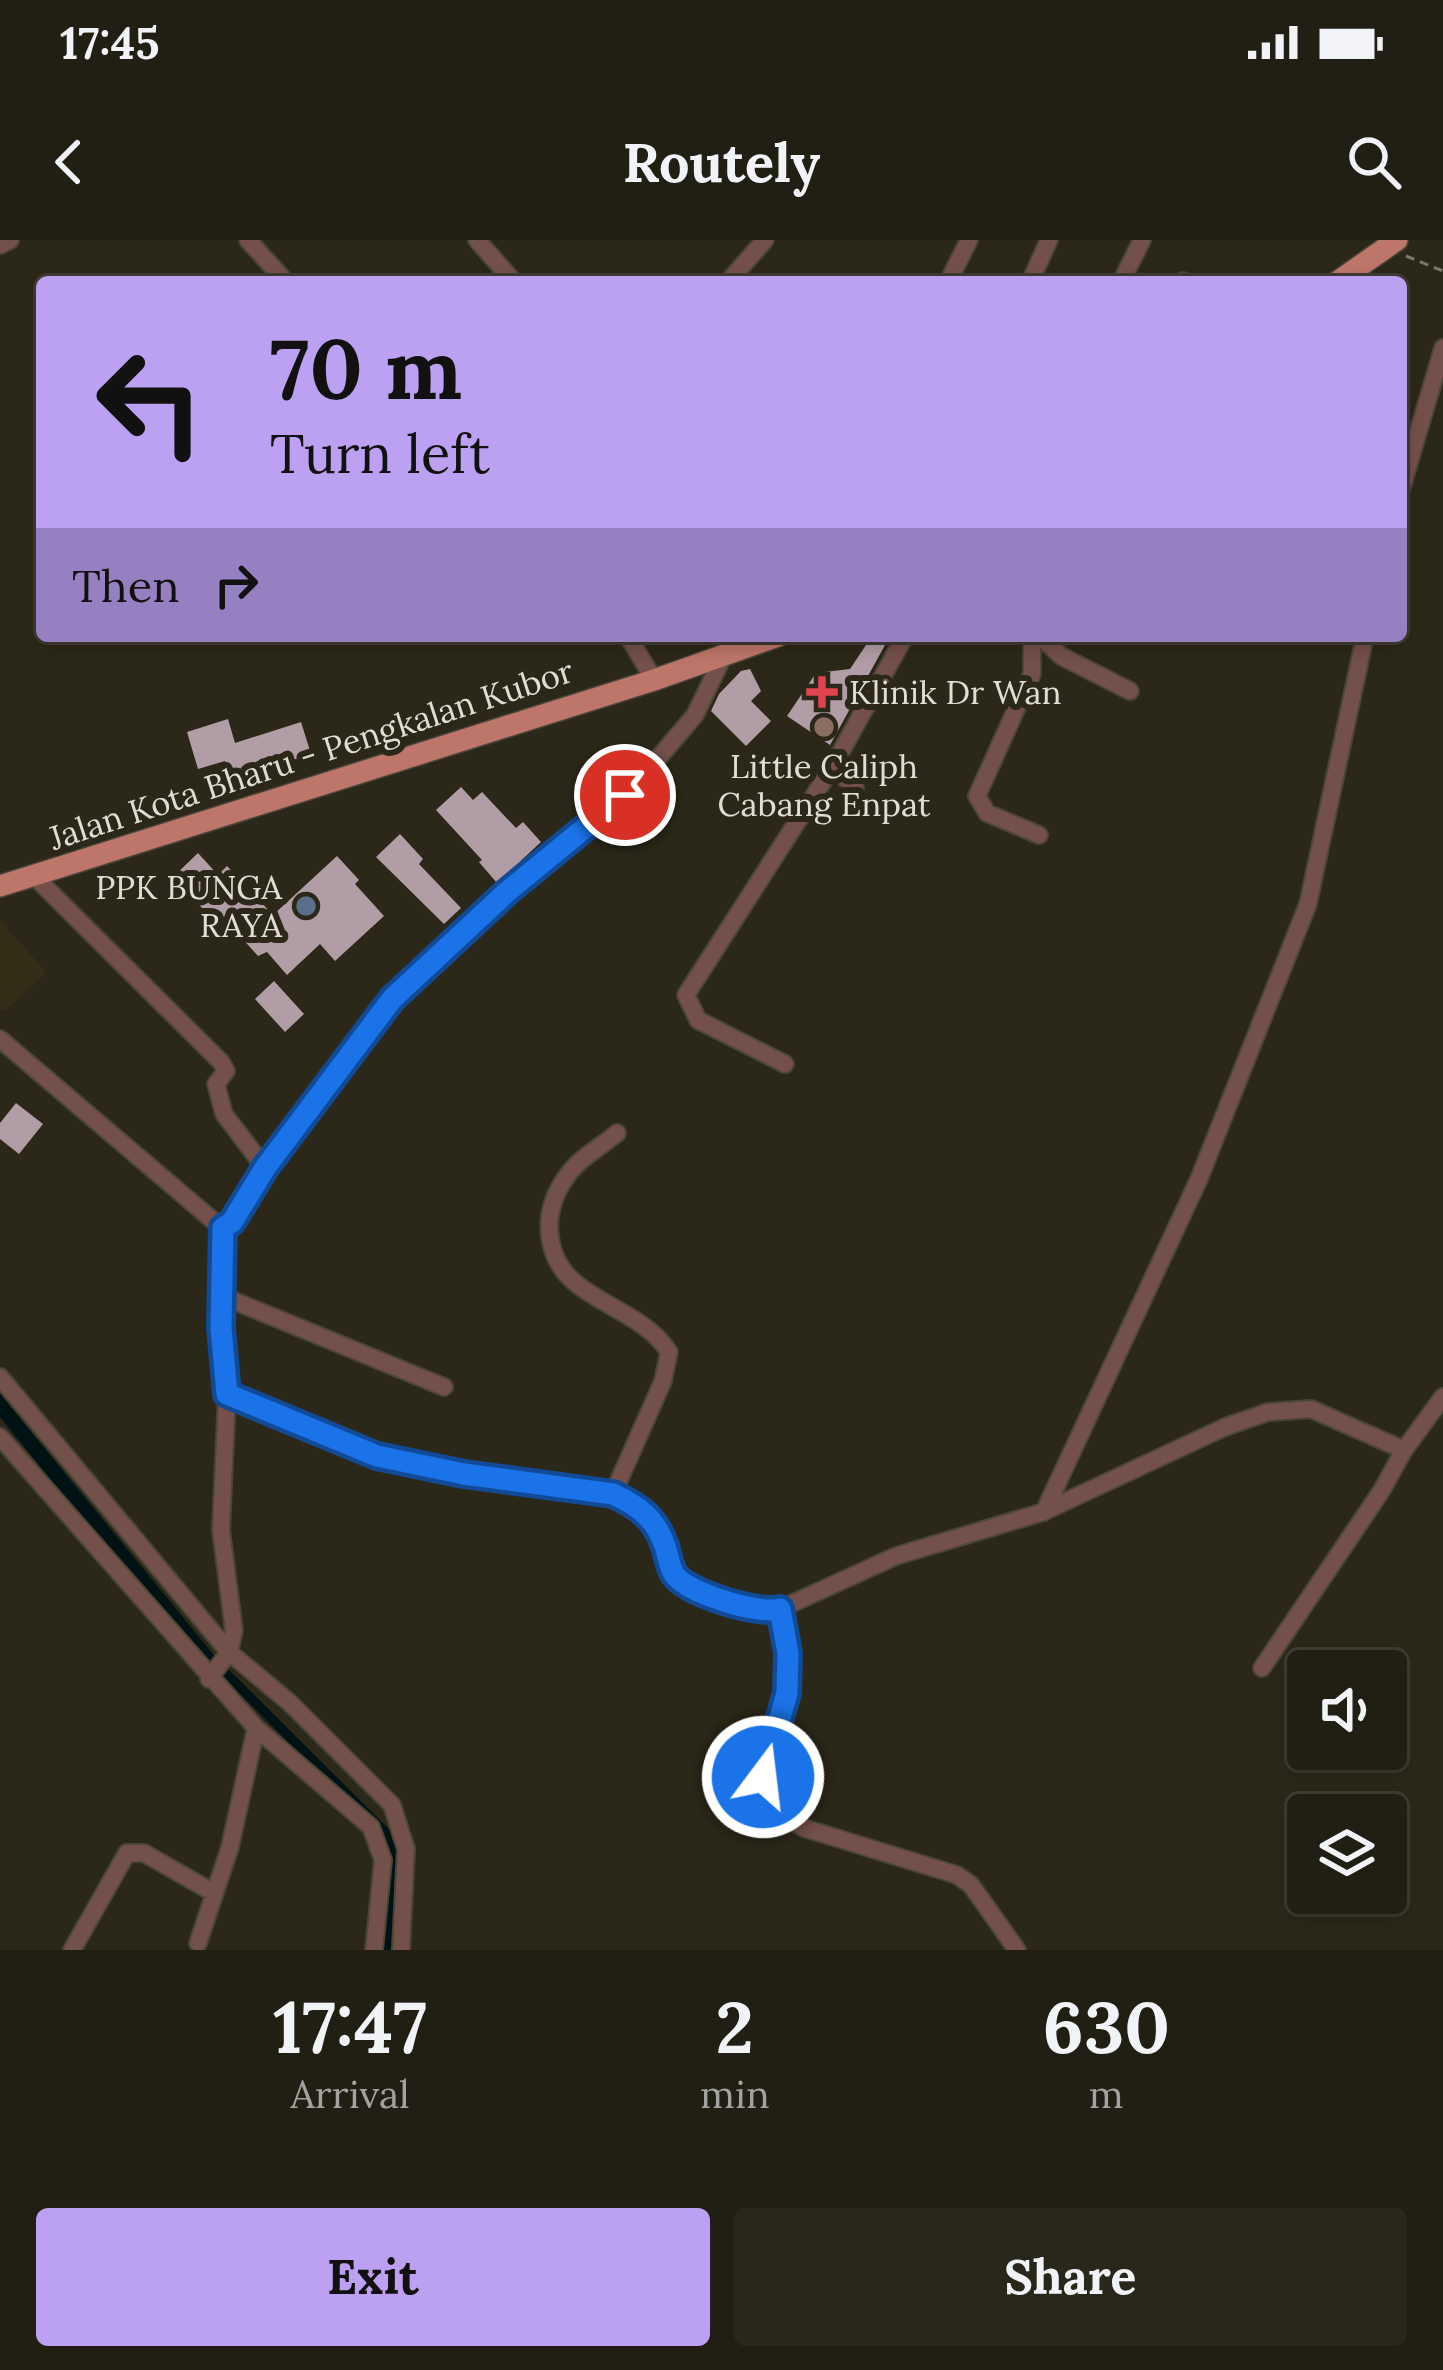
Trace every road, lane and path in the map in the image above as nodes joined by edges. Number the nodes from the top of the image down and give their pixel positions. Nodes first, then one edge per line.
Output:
1 (10, 240) edge
2 (248, 240) edge
3 (478, 240) edge
4 (765, 240) edge
5 (969, 240) edge
6 (1049, 240) edge
7 (1142, 240) edge
8 (1391, 244) edge
9 (0, 245) edge
10 (1443, 271) edge
11 (281, 276) edge
12 (509, 276) edge
13 (733, 276) edge
14 (951, 276) edge
15 (1033, 276) edge
16 (1124, 276) edge
17 (1346, 276) edge
18 (1443, 348) edge
19 (1407, 470) edge
20 (632, 642) edge
21 (759, 642) edge
22 (902, 642) edge
23 (1035, 642) edge
24 (1044, 642) edge
25 (1363, 642) edge
26 (725, 653) junction
27 (654, 680) junction
28 (1130, 691) dead end
29 (833, 766) junction
30 (855, 788) dead end
31 (1039, 836) dead end
32 (34, 876) junction
33 (0, 886) edge
34 (0, 1039) edge
35 (785, 1064) dead end
36 (617, 1133) dead end
37 (265, 1168) junction
38 (223, 1228) junction
39 (222, 1296) junction
40 (0, 1377) edge
41 (444, 1387) dead end
42 (227, 1394) junction
43 (1443, 1397) edge
44 (0, 1437) edge
45 (1404, 1450) junction
46 (613, 1494) junction
47 (1043, 1512) junction
48 (780, 1609) junction
49 (219, 1666) junction
50 (1262, 1668) dead end
51 (256, 1728) junction
52 (214, 1893) junction
53 (198, 1943) dead end
54 (72, 1950) edge
55 (374, 1950) edge
56 (401, 1950) edge
57 (1017, 1950) edge

1 - 9 street
2 - 11 street
3 - 12 street
4 - 13 street
5 - 14 street
6 - 15 street
7 - 16 street
8 - 10 path
8 - 17 main road
18 - 19 street
20 - 27 street
21 - 26 main road, Jalan Kota Bharu - Pengkalan Kubor
22 - 29 street
23 - 31 street
24 - 28 street
25 - 47 street
26 - 27 main road, Jalan Kota Bharu - Pengkalan Kubor
26 - 37 street
27 - 32 main road, Jalan Kota Bharu - Pengkalan Kubor
29 - 30 street
29 - 35 street
32 - 33 main road, Jalan Kota Bharu - Pengkalan Kubor
32 - 37 street
34 - 38 street
36 - 46 street
37 - 38 street
38 - 39 street
39 - 41 street
39 - 42 street
40 - 49 street
42 - 46 street
42 - 49 street
43 - 45 street
44 - 49 street
45 - 47 street
45 - 50 street
46 - 48 street
47 - 48 street
48 - 57 street
49 - 51 street
49 - 56 street
51 - 52 street
51 - 55 street
52 - 53 street
52 - 54 street

